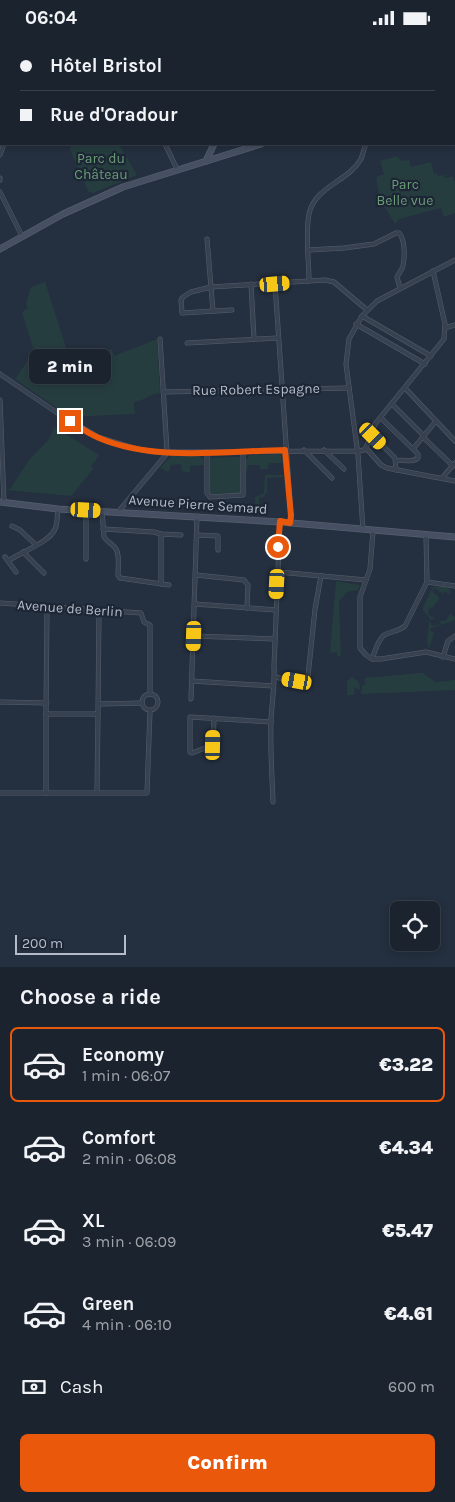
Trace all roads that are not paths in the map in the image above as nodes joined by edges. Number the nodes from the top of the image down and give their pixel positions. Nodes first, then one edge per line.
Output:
1 (166, 145) edge
2 (214, 145) edge
3 (258, 145) edge
4 (366, 145) edge
5 (206, 161) junction
6 (177, 169) junction
7 (0, 193) edge
8 (22, 235) junction
9 (207, 239) dead end
10 (0, 249) edge
11 (309, 250) junction
12 (455, 259) edge
13 (433, 271) junction
14 (309, 281) junction
15 (251, 283) junction
16 (275, 284) junction
17 (211, 287) junction
18 (400, 288) junction
19 (232, 310) dead end
20 (367, 310) junction
21 (213, 311) junction
22 (362, 316) junction
23 (356, 324) junction
24 (455, 325) edge
25 (445, 328) junction
26 (278, 338) junction
27 (160, 339) dead end
28 (254, 339) junction
29 (187, 343) dead end
30 (431, 356) junction
31 (425, 364) junction
32 (0, 374) edge
33 (349, 387) junction
34 (281, 388) junction
35 (405, 388) junction
36 (163, 391) junction
37 (0, 401) edge
38 (392, 404) junction
39 (381, 417) junction
40 (436, 421) junction
41 (371, 434) junction
42 (424, 436) junction
43 (455, 441) edge
44 (366, 448) junction
45 (357, 449) junction
46 (413, 449) junction
47 (285, 450) junction
48 (304, 450) junction
49 (324, 450) junction
50 (167, 451) junction
51 (207, 452) junction
52 (244, 452) junction
53 (396, 461) junction
54 (454, 465) edge
55 (344, 469) dead end
56 (396, 470) junction
57 (332, 477) dead end
58 (442, 478) junction
59 (455, 481) edge
60 (2, 502) edge
61 (58, 509) junction
62 (86, 510) junction
63 (102, 511) junction
64 (118, 512) junction
65 (197, 516) junction
66 (280, 521) junction
67 (290, 523) junction
68 (12, 526) dead end
69 (103, 529) junction
70 (363, 530) junction
71 (373, 531) junction
72 (455, 533) edge
73 (161, 535) junction
74 (181, 535) dead end
75 (197, 535) junction
76 (426, 535) junction
77 (452, 537) edge
78 (36, 545) junction
79 (218, 550) dead end
80 (23, 552) junction
81 (5, 557) dead end
82 (86, 559) dead end
83 (8, 561) junction
84 (16, 572) dead end
85 (278, 572) junction
86 (44, 573) dead end
87 (196, 575) junction
88 (321, 576) junction
89 (366, 580) junction
90 (427, 583) junction
91 (161, 584) junction
92 (169, 585) dead end
93 (455, 587) edge
94 (0, 603) edge
95 (195, 604) junction
96 (48, 607) junction
97 (247, 608) junction
98 (99, 610) junction
99 (276, 610) junction
100 (194, 636) junction
101 (455, 636) edge
102 (275, 639) junction
103 (443, 657) junction
104 (372, 659) junction
105 (455, 659) edge
106 (275, 677) junction
107 (192, 681) junction
108 (273, 686) junction
109 (150, 694) junction
110 (191, 699) dead end
111 (0, 702) edge
112 (47, 703) junction
113 (142, 703) junction
114 (99, 704) junction
115 (150, 711) junction
116 (46, 714) junction
117 (98, 714) junction
118 (214, 718) junction
119 (271, 722) junction
120 (0, 793) edge
121 (46, 793) junction
122 (97, 793) junction
123 (273, 802) dead end

1 - 6 street
2 - 5 main road
3 - 5 main road
4 - 11 street
5 - 6 main road
6 - 8 main road
7 - 8 street
8 - 10 main road
9 - 17 street
11 - 14 street
11 - 18 street
12 - 13 street
13 - 18 street
13 - 25 street
14 - 16 street
14 - 20 street
15 - 16 street
15 - 17 street
15 - 28 street
16 - 26 street
17 - 21 street
17 - 21 street
18 - 20 street
19 - 21 street
20 - 22 street
22 - 23 street
22 - 30 street
23 - 31 street
23 - 33 street
24 - 25 street
25 - 30 street
26 - 28 street
26 - 34 street
27 - 36 street
28 - 29 street
30 - 31 street
31 - 35 street
32 - 50 street
33 - 34 street, Rue Robert Espagne
33 - 45 street
34 - 36 street, Rue Robert Espagne
34 - 47 street
35 - 38 street
35 - 40 street
36 - 50 street
37 - 60 street
38 - 39 street
38 - 42 street
39 - 41 street
39 - 46 street
40 - 42 street
40 - 43 street
41 - 44 street
41 - 53 street
42 - 46 street
42 - 54 street
44 - 45 street
44 - 56 street
45 - 49 street
45 - 70 street
46 - 53 street
47 - 48 street
47 - 52 street
47 - 67 street
48 - 49 street
48 - 57 street
49 - 55 street
50 - 51 street
50 - 64 street
51 - 52 street
51 - 52 street
53 - 56 street
54 - 58 street
56 - 58 street
58 - 59 street
60 - 61 main road, Avenue Pierre Semard
61 - 62 main road, Avenue Pierre Semard
61 - 78 street
62 - 63 main road, Avenue Pierre Semard
62 - 82 street
63 - 64 main road, Avenue Pierre Semard
63 - 69 street
64 - 65 main road, Avenue Pierre Semard
65 - 66 main road, Avenue Pierre Semard
65 - 75 street
66 - 67 main road, Avenue Pierre Semard
66 - 85 street
67 - 70 main road, Avenue Pierre Semard
68 - 78 street
69 - 73 street
69 - 91 street
70 - 71 main road, Avenue Pierre Semard
71 - 76 main road, Avenue Pierre Semard
71 - 89 street
72 - 77 street
73 - 74 street
73 - 91 street
75 - 79 street
75 - 87 street
76 - 77 main road, Avenue Pierre Semard
76 - 90 street
78 - 80 street
80 - 83 street
80 - 86 street
81 - 83 street
83 - 84 street
85 - 88 street
85 - 99 street
87 - 95 street
87 - 97 street
88 - 89 street
88 - 106 street
89 - 104 street
90 - 93 street
90 - 104 street
91 - 92 street
94 - 96 street, Avenue de Berlin
95 - 97 street
95 - 100 street
96 - 98 street, Avenue de Berlin
96 - 112 street
97 - 99 street
98 - 109 street, Avenue de Berlin
98 - 114 street
99 - 102 street
100 - 102 street
100 - 107 street
101 - 103 street
102 - 106 street
103 - 104 street
103 - 105 street
106 - 108 street
107 - 108 street
107 - 110 street
108 - 119 street
109 - 113 street
109 - 115 street
111 - 112 street
112 - 116 street
113 - 114 street
113 - 115 street
114 - 117 street
115 - 122 street
116 - 117 street
116 - 121 street
117 - 122 street
118 - 118 street
118 - 119 street
119 - 123 street
120 - 121 street
121 - 122 street

